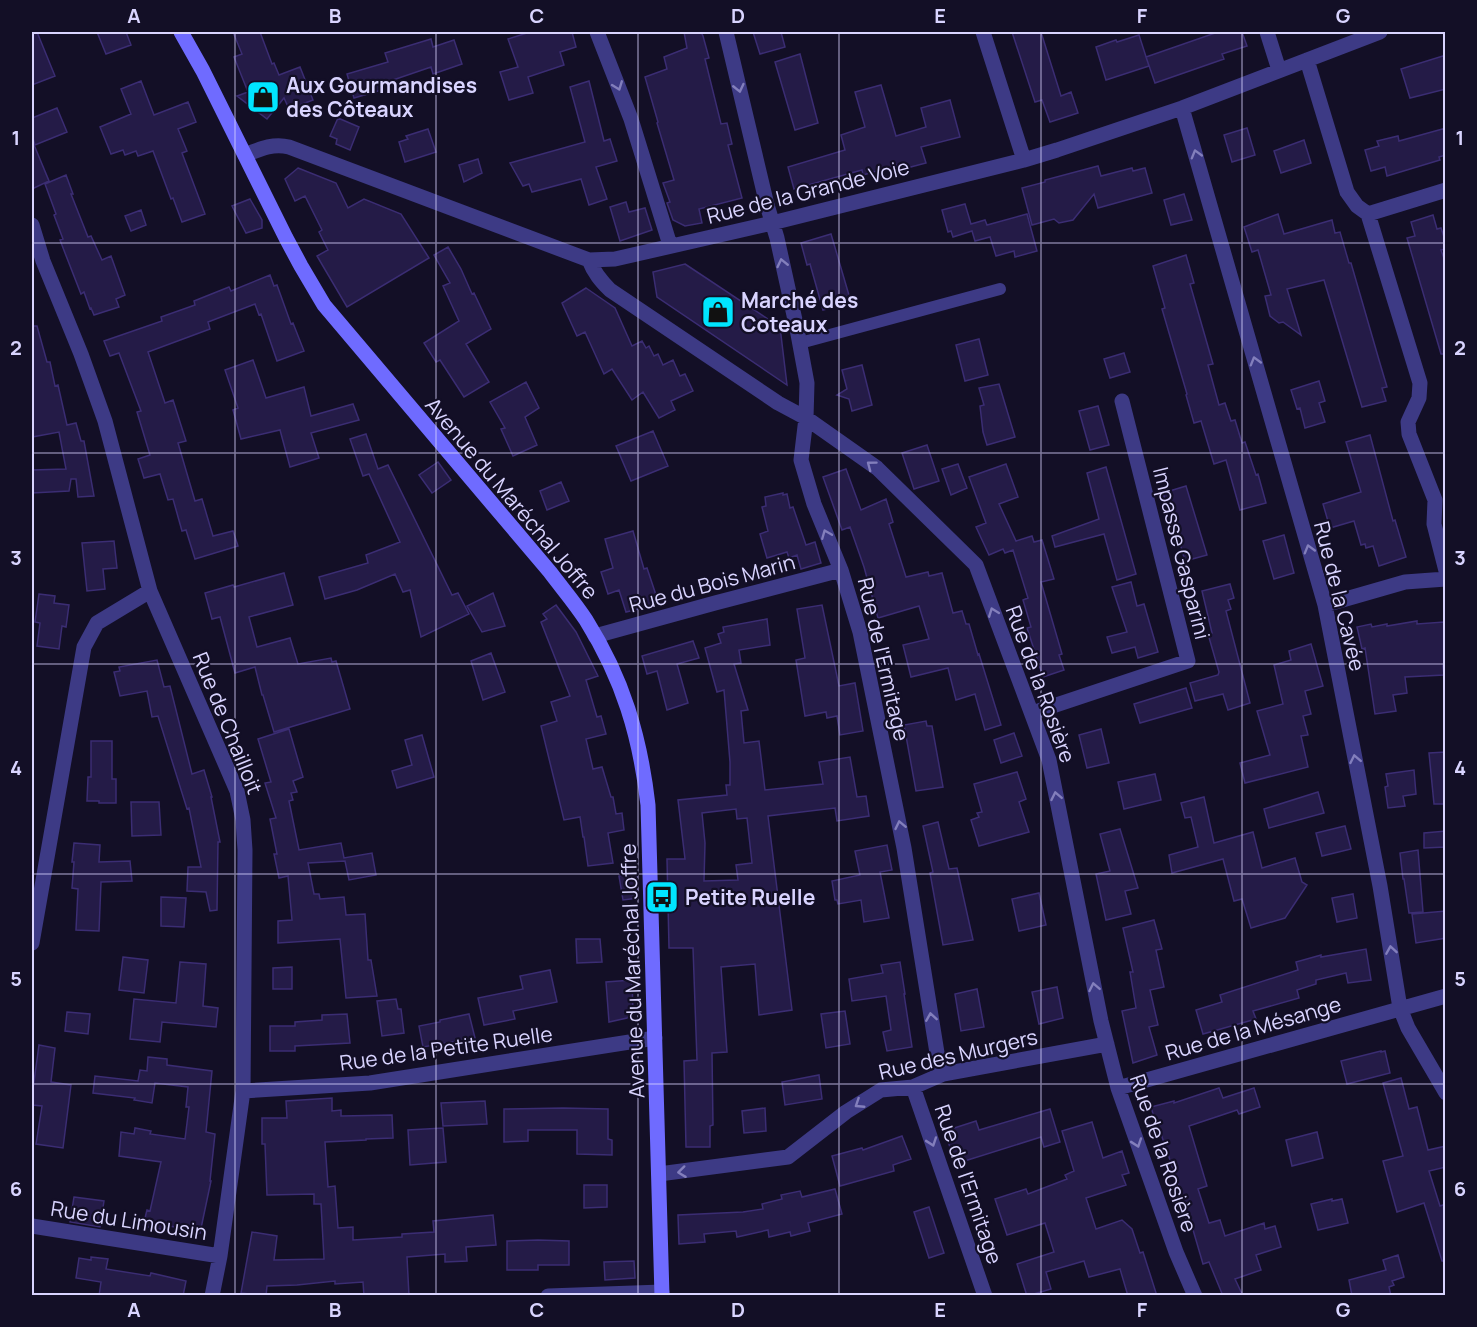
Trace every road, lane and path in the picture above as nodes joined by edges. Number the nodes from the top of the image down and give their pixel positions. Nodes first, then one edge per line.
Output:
1 (181, 32) edge
2 (597, 32) edge
3 (726, 32) edge
4 (983, 32) edge
5 (1267, 32) edge
6 (1380, 32) edge
7 (1306, 60) junction
8 (1279, 70) junction
9 (1182, 108) junction
10 (245, 155) junction
11 (1024, 160) junction
12 (1446, 190) edge
13 (1368, 214) junction
14 (772, 223) junction
15 (32, 225) edge
16 (670, 245) junction
17 (589, 260) junction
18 (1000, 289) dead end
19 (800, 343) junction
20 (1122, 401) dead end
21 (806, 418) junction
22 (1440, 499) edge
23 (841, 570) junction
24 (1446, 571) edge
25 (1446, 579) edge
26 (150, 591) junction
27 (1325, 605) junction
28 (595, 636) junction
29 (1032, 712) junction
30 (34, 916) edge
31 (32, 943) edge
32 (1446, 996) edge
33 (1400, 1008) junction
34 (655, 1038) junction
35 (1107, 1044) junction
36 (943, 1074) junction
37 (913, 1087) junction
38 (1118, 1088) junction
39 (243, 1091) junction
40 (1446, 1094) edge
41 (659, 1174) junction
42 (32, 1226) edge
43 (220, 1256) junction
44 (662, 1294) edge
45 (212, 1296) edge
46 (548, 1296) edge
47 (986, 1296) edge
48 (1195, 1296) edge

1 - 10 street, Avenue du Maréchal Joffre
2 -> 16 street
3 -> 14 street, Rue de l'Ermitage
4 - 11 street
5 - 8 street
6 - 7 street, Rue de la Grande Voie
7 - 8 street, Rue de la Grande Voie
7 - 13 street
8 - 9 street, Rue de la Grande Voie
9 - 11 street, Rue de la Grande Voie
27 -> 9 street, Rue de la Cavée
10 - 17 street, Rue de la Grande Voie
10 - 28 street, Avenue du Maréchal Joffre
11 - 14 street, Rue de la Grande Voie
12 - 13 street
13 - 22 street
14 - 16 street, Rue de la Grande Voie
19 -> 14 street, Rue de l'Ermitage
15 - 26 street, Rue de Chailloit
16 - 17 street, Rue de la Grande Voie
17 - 21 street, Rue de la Rosière
18 - 19 lane
19 - 21 street, Rue de l'Ermitage
20 - 29 street, Impasse Gasparini
23 -> 21 street, Rue de l'Ermitage
29 -> 21 street, Rue de la Rosière
22 - 24 street
23 - 28 street, Rue du Bois Marin
36 -> 23 street, Rue de l'Ermitage
25 - 27 street
26 - 30 street
26 - 39 street, Rue de Chailloit
33 -> 27 street, Rue de la Cavée
28 - 34 street, Avenue du Maréchal Joffre
35 -> 29 street, Rue de la Rosière
30 - 31 street
32 - 33 street, Rue de la Mésange
33 - 38 street, Rue de la Mésange
33 - 40 street, Rue de la Cavée
34 - 39 street, Rue de la Petite Ruelle
34 - 41 street, Avenue du Maréchal Joffre
35 - 36 street, Rue des Murgers
35 - 38 street, Rue de la Rosière
36 - 37 street, Rue des Murgers
37 -> 41 street, Rue des Murgers
37 -> 47 street, Rue de l'Ermitage
38 -> 48 street, Rue de la Rosière
39 - 43 street, Rue de Chailloit
41 - 44 street, Avenue du Maréchal Joffre
42 - 43 street, Rue du Limousin
43 - 45 street, Rue de Chailloit
44 - 46 street

